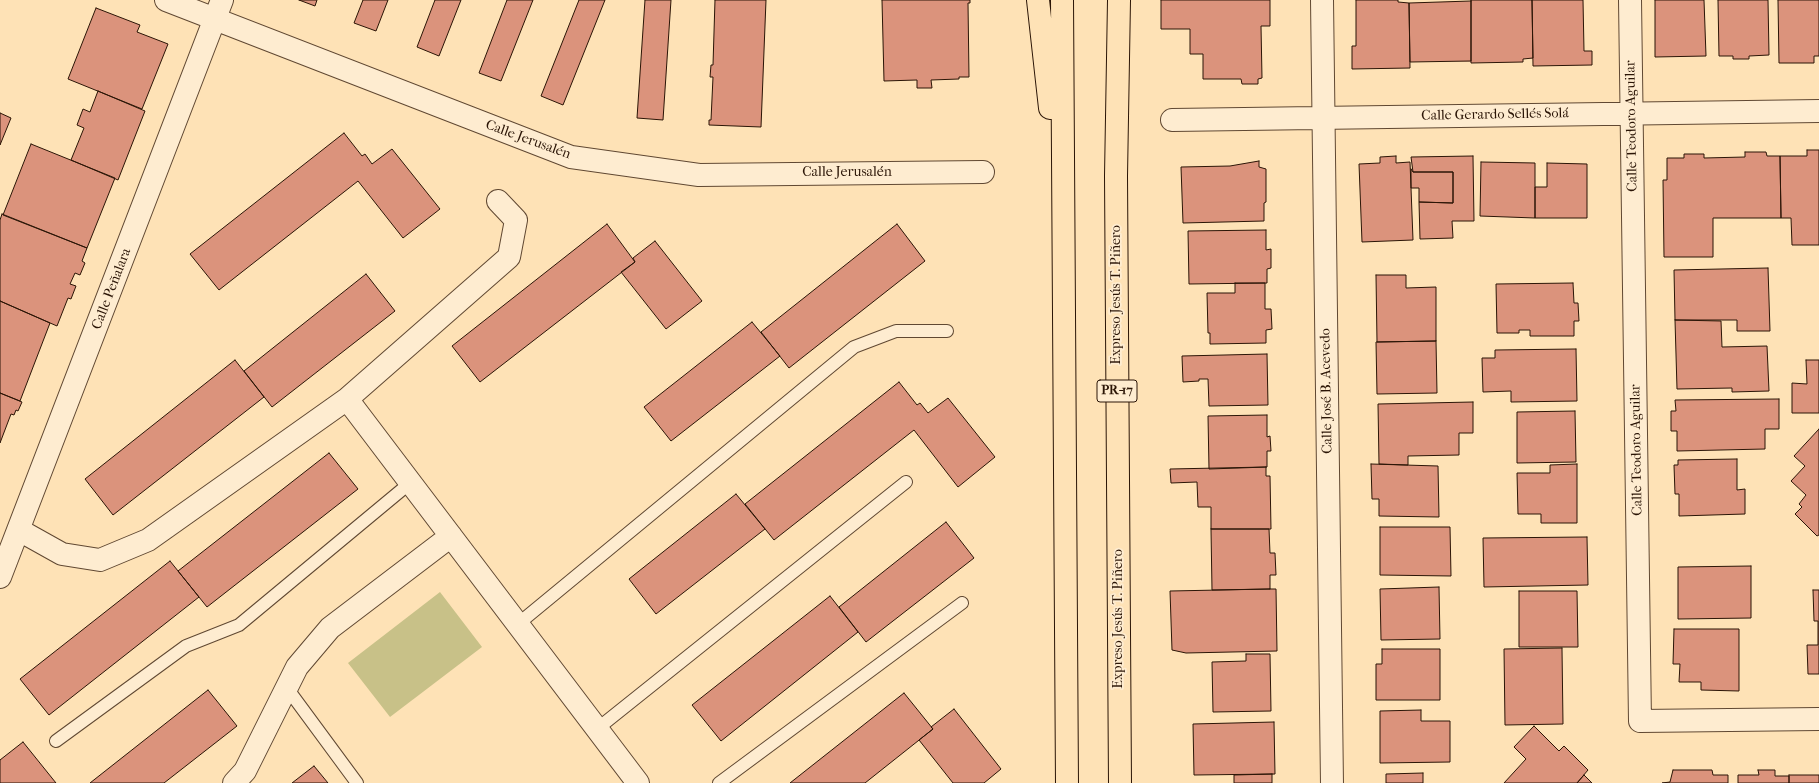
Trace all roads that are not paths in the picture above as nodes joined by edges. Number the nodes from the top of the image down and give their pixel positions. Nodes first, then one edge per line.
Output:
1 (166, 0) edge
2 (1038, 0) edge
3 (1062, 0) edge
4 (1119, 0) edge
5 (1322, 0) edge
6 (1630, 0) edge
7 (218, 10) edge
8 (1819, 111) edge
9 (1632, 113) junction
10 (1324, 118) junction
11 (1172, 120) dead end
12 (983, 172) dead end
13 (498, 202) dead end
14 (1064, 233) junction
15 (947, 331) dead end
16 (347, 399) junction
17 (906, 482) dead end
18 (410, 483) junction
19 (19, 530) junction
20 (451, 536) junction
21 (0, 577) edge
22 (962, 603) dead end
23 (518, 624) junction
24 (287, 688) junction
25 (1819, 719) edge
26 (597, 728) junction
27 (56, 741) dead end
28 (234, 783) edge
29 (357, 783) edge
30 (638, 783) edge
31 (719, 783) edge
32 (1067, 783) edge
33 (1120, 783) edge
34 (1332, 783) edge

1 - 7 street, Calle Jerusalén
2 - 14 highway
3 - 14 highway
4 - 33 highway, Expreso Jesús T. Piñero / PR-17
5 - 10 street, Calle José B. Acevedo
6 - 9 street, Calle Teodoro Aguilar
7 - 12 street, Calle Jerusalén
7 - 19 street, Calle Peñalara
8 - 9 street, Calle Gerardo Sellés Solá
9 - 10 street, Calle Gerardo Sellés Solá
9 - 25 street, Calle Teodoro Aguilar
10 - 11 street, Calle Gerardo Sellés Solá
10 - 34 street, Calle José B. Acevedo
13 - 16 street
14 - 32 highway
15 - 23 lane
16 - 18 street
16 - 19 street
17 - 26 lane
18 - 20 street
18 - 27 lane
19 - 21 street, Calle Peñalara
20 - 23 street
20 - 24 street
22 - 31 lane
23 - 26 street
24 - 28 street
24 - 29 lane
26 - 30 street

